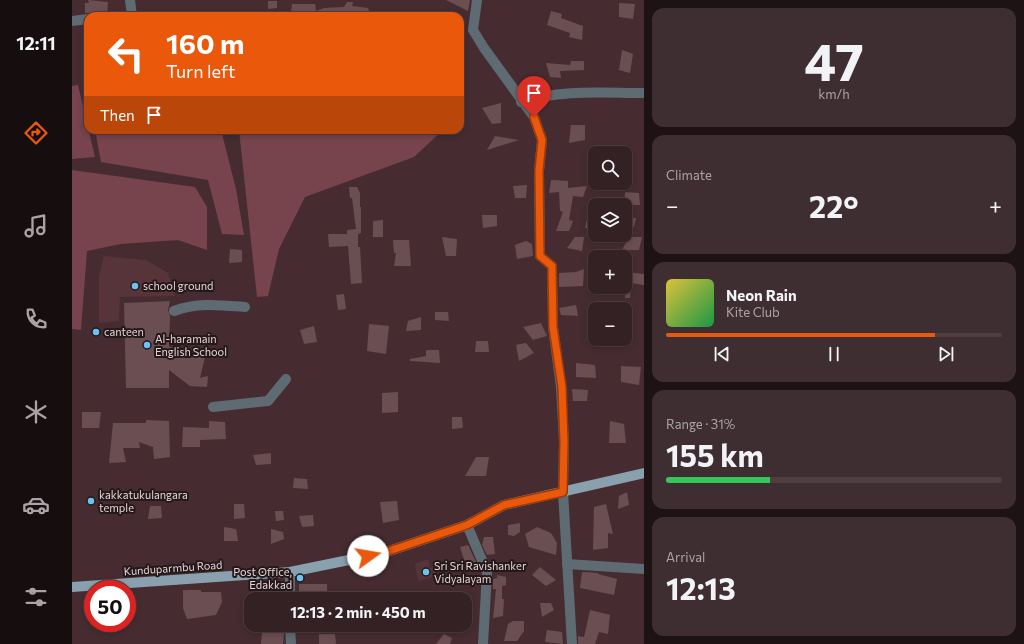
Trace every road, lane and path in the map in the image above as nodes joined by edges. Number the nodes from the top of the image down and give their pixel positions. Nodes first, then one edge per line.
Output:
1 (130, 0) edge
2 (477, 0) edge
3 (132, 12) edge
4 (84, 20) edge
5 (72, 21) edge
6 (644, 93) edge
7 (521, 102) junction
8 (245, 308) dead end
9 (174, 311) dead end
10 (286, 379) dead end
11 (213, 407) dead end
12 (644, 473) edge
13 (563, 492) junction
14 (467, 525) junction
15 (567, 564) junction
16 (644, 569) edge
17 (290, 572) junction
18 (72, 587) edge
19 (290, 592) edge
20 (290, 632) edge
21 (291, 644) edge
22 (483, 644) edge
23 (572, 644) edge

1 - 3 street
2 - 7 street
4 - 5 street
6 - 7 street
7 - 13 street
8 - 9 street
10 - 11 street
12 - 13 main road, Kunduparmbu Road
13 - 14 main road, Kunduparmbu Road
13 - 15 street
14 - 17 main road, Kunduparmbu Road
14 - 22 street
15 - 16 street
15 - 23 street
17 - 18 main road, Kunduparmbu Road
17 - 19 street
20 - 21 street

